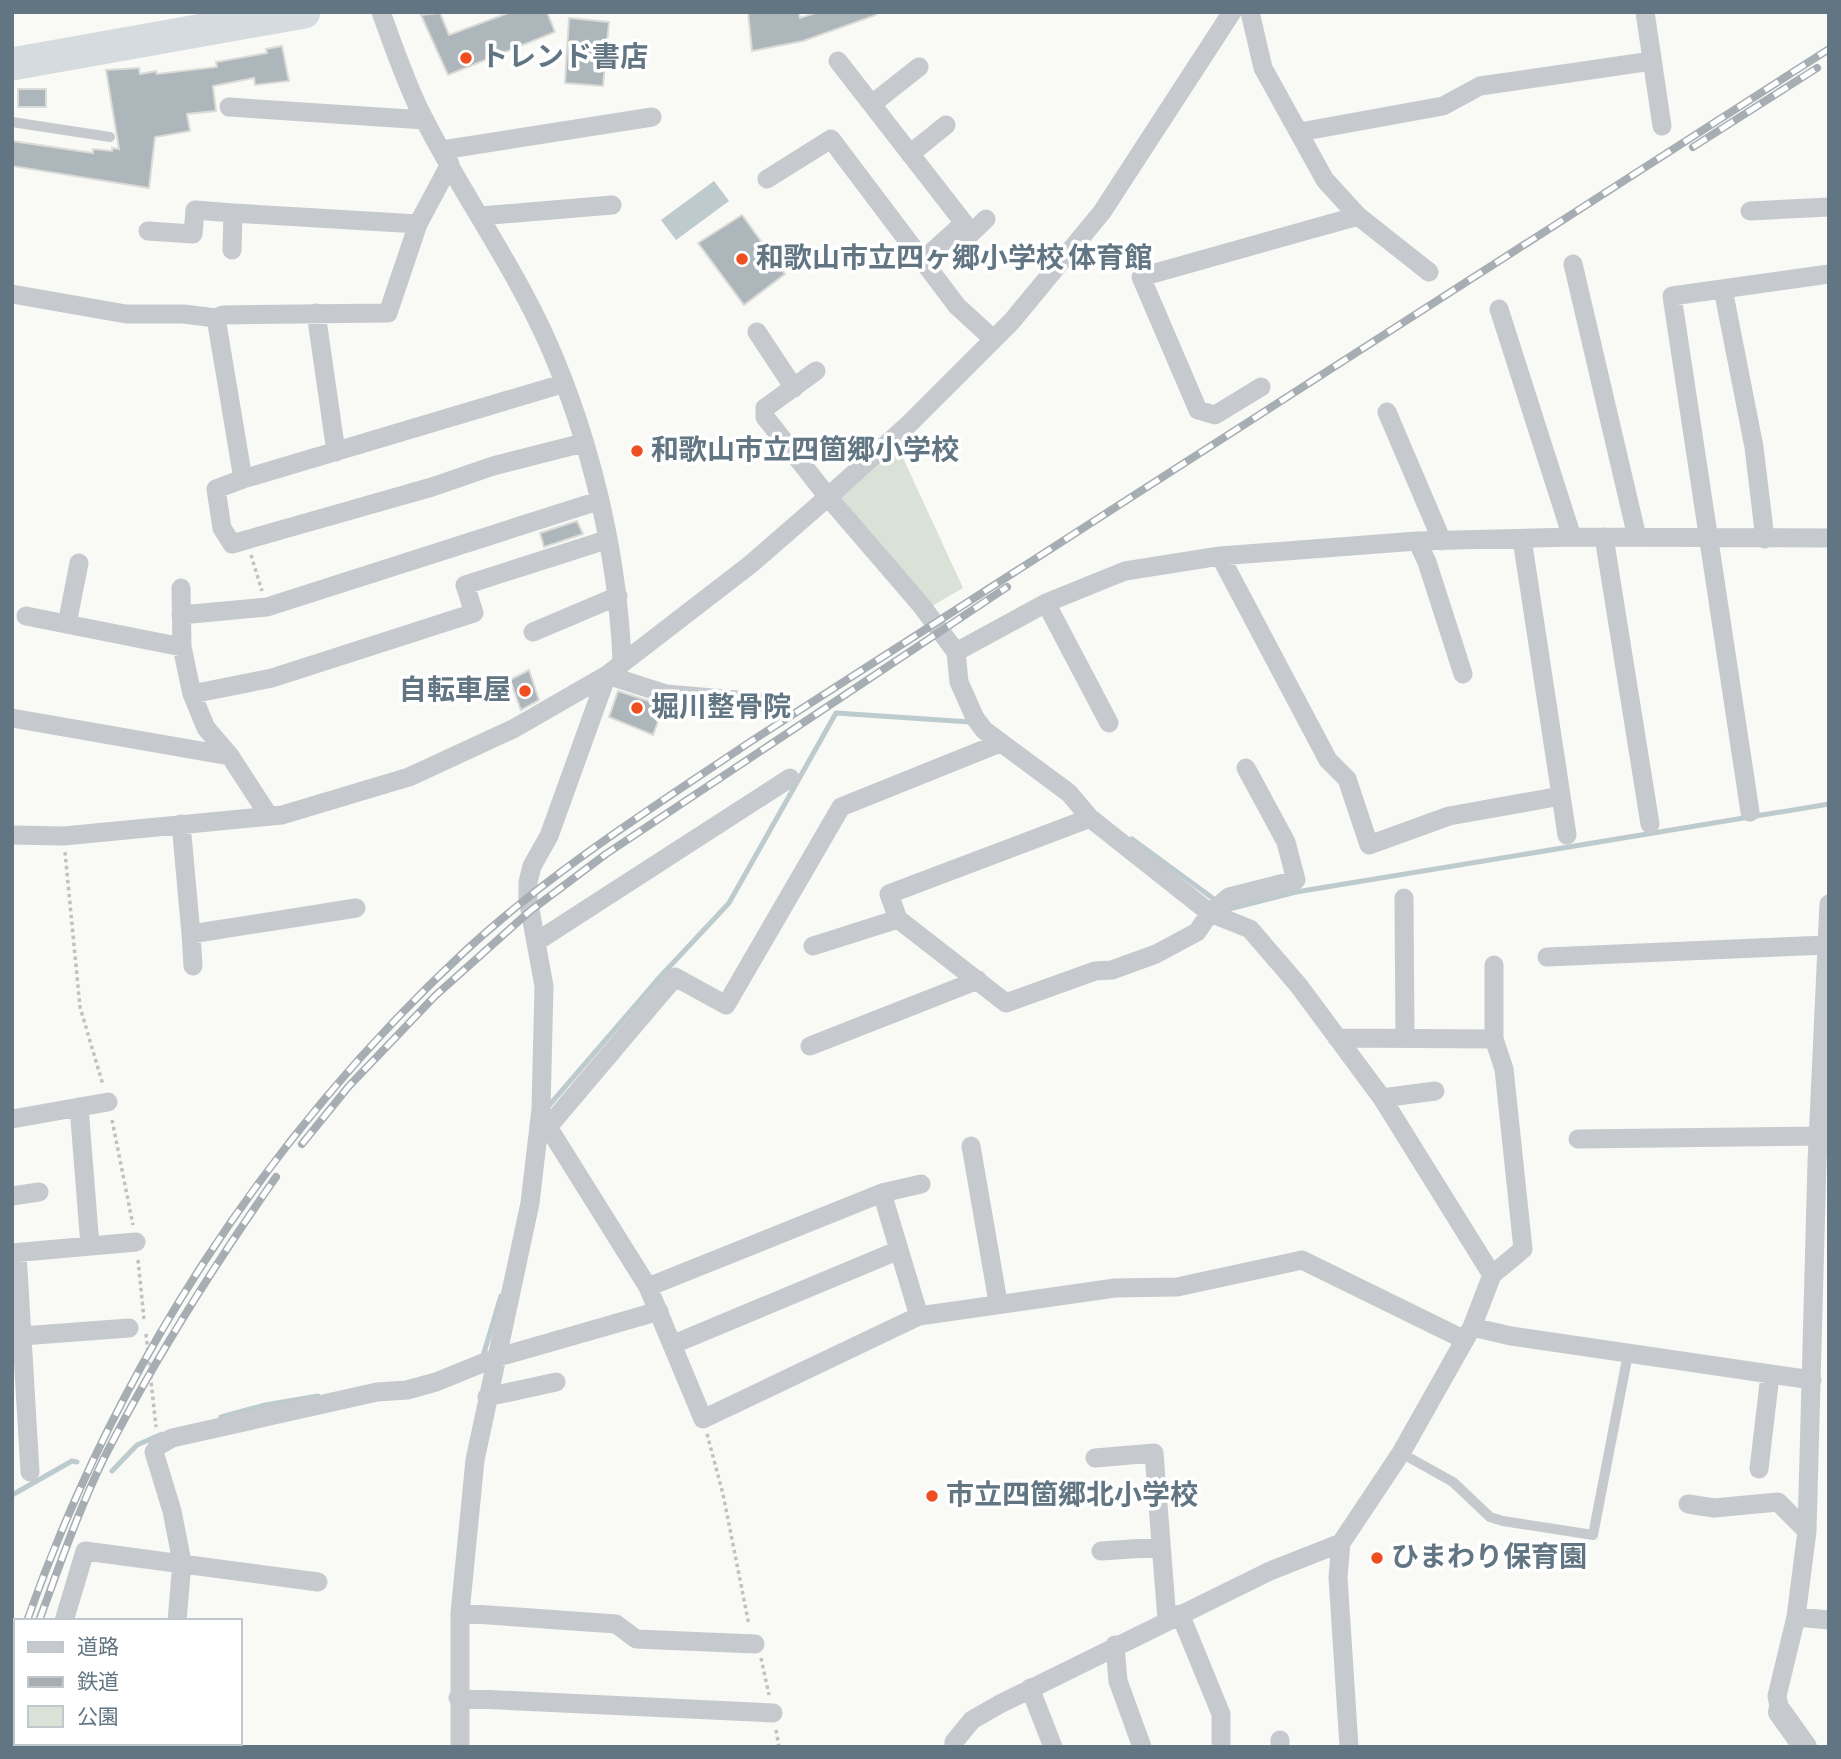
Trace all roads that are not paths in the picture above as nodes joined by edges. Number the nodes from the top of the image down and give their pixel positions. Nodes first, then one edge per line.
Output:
1 (304, 12) edge
2 (382, 12) edge
3 (1231, 12) edge
4 (1250, 12) edge
5 (1645, 12) edge
6 (838, 61) dead end
7 (1652, 61) junction
8 (12, 64) edge
9 (919, 67) dead end
10 (872, 104) junction
11 (229, 107) dead end
12 (652, 117) dead end
13 (425, 120) junction
14 (12, 121) edge
15 (946, 125) dead end
16 (1662, 127) dead end
17 (1300, 132) junction
18 (110, 137) dead end
19 (910, 153) junction
20 (446, 157) junction
21 (767, 179) dead end
22 (612, 205) dead end
23 (1829, 207) edge
24 (1750, 211) dead end
25 (233, 213) junction
26 (480, 216) junction
27 (1357, 216) junction
28 (986, 219) dead end
29 (418, 223) junction
30 (148, 231) dead end
31 (232, 250) dead end
32 (1573, 264) dead end
33 (927, 266) junction
34 (1429, 272) dead end
35 (1829, 274) edge
36 (1723, 289) junction
37 (12, 294) edge
38 (1499, 309) dead end
39 (316, 313) junction
40 (216, 318) junction
41 (757, 332) dead end
42 (993, 339) junction
43 (816, 371) dead end
44 (562, 384) junction
45 (1261, 387) dead end
46 (793, 388) junction
47 (1387, 412) dead end
48 (583, 443) junction
49 (336, 452) junction
50 (243, 479) junction
51 (828, 497) junction
52 (598, 501) junction
53 (1572, 537) junction
54 (1604, 537) junction
55 (1637, 537) junction
56 (1710, 537) junction
57 (1829, 538) edge
58 (1522, 539) junction
59 (1765, 539) junction
60 (606, 540) junction
61 (1417, 541) junction
62 (1442, 541) junction
63 (1220, 556) junction
64 (79, 563) dead end
65 (181, 588) dead end
66 (618, 596) junction
67 (1046, 603) junction
68 (181, 615) junction
69 (26, 616) dead end
70 (67, 624) junction
71 (533, 632) dead end
72 (182, 647) junction
73 (956, 652) junction
74 (622, 662) junction
75 (1463, 674) dead end
76 (607, 675) junction
77 (192, 694) junction
78 (760, 702) dead end
79 (12, 718) edge
80 (1109, 723) dead end
81 (1000, 743) junction
82 (230, 756) junction
83 (1246, 768) dead end
84 (790, 778) dead end
85 (1561, 796) junction
86 (1750, 812) dead end
87 (269, 816) junction
88 (1090, 818) junction
89 (181, 824) junction
90 (1650, 824) dead end
91 (12, 835) edge
92 (1567, 835) dead end
93 (1404, 898) dead end
94 (1829, 904) edge
95 (1217, 907) junction
96 (356, 908) dead end
97 (898, 919) junction
98 (191, 934) junction
99 (536, 942) junction
100 (813, 946) dead end
101 (1827, 946) junction
102 (1547, 957) dead end
103 (1494, 965) dead end
104 (193, 967) dead end
105 (978, 980) junction
106 (1337, 1038) junction
107 (1405, 1038) junction
108 (1494, 1039) junction
109 (810, 1046) dead end
110 (1435, 1091) dead end
111 (1382, 1098) junction
112 (108, 1102) road end
113 (79, 1107) junction
114 (12, 1119) edge
115 (543, 1120) junction
116 (1818, 1136) junction
117 (1578, 1139) dead end
118 (971, 1146) dead end
119 (1823, 1163) edge
120 (921, 1184) dead end
121 (39, 1192) dead end
122 (882, 1193) junction
123 (12, 1196) edge
124 (136, 1242) road end
125 (90, 1246) junction
126 (900, 1250) junction
127 (14, 1253) edge
128 (1492, 1275) junction
129 (648, 1287) junction
130 (998, 1302) junction
131 (659, 1311) junction
132 (919, 1316) junction
133 (128, 1328) dead end
134 (1469, 1333) junction
135 (22, 1336) junction
136 (674, 1344) junction
137 (1628, 1354) junction
138 (495, 1358) junction
139 (1769, 1375) junction
140 (1812, 1380) junction
141 (556, 1382) dead end
142 (487, 1397) junction
143 (20, 1420) edge
144 (1401, 1453) junction
145 (1095, 1458) dead end
146 (1759, 1469) dead end
147 (30, 1472) dead end
148 (1688, 1504) dead end
149 (1807, 1531) junction
150 (1341, 1543) junction
151 (1161, 1547) junction
152 (1101, 1551) dead end
153 (182, 1562) junction
154 (318, 1582) dead end
155 (460, 1613) junction
156 (1173, 1617) junction
157 (1796, 1617) junction
158 (65, 1619) edge
159 (177, 1619) edge
160 (1829, 1620) edge
161 (755, 1644) road end
162 (1115, 1645) junction
163 (1030, 1688) junction
164 (458, 1698) junction
165 (1780, 1712) joint
166 (773, 1713) road end
167 (460, 1747) edge
168 (954, 1747) edge
169 (1053, 1747) edge
170 (1143, 1747) edge
171 (1221, 1747) edge
172 (1349, 1747) edge
173 (1805, 1747) edge

1 - 8 highway
2 - 13 street
3 - 42 street
4 - 17 street
5 - 7 street
6 - 10 street
7 - 16 street
7 - 17 street
9 - 10 street
10 - 19 street
11 - 13 street
12 - 20 street
13 - 20 street
14 - 18 lane
15 - 19 street
17 - 27 street
19 - 33 street
20 - 26 street
20 - 29 street
21 - 33 street
22 - 26 street
23 - 24 street
25 - 29 street
25 - 30 street
25 - 31 street
26 - 44 street
27 - 34 street
27 - 45 street
28 - 33 street
29 - 39 street
32 - 55 street
33 - 42 street
35 - 36 street
36 - 56 street
36 - 59 street
37 - 40 street
38 - 53 street
39 - 40 street
39 - 49 street
40 - 50 street
41 - 46 street
42 - 51 street
43 - 46 street
44 - 48 street
44 - 49 street
46 - 51 street
47 - 62 street
48 - 50 street
48 - 52 street
49 - 50 street
51 - 73 street
51 - 74 street
52 - 60 street
52 - 68 street
53 - 54 street
53 - 58 street
54 - 55 street
54 - 90 street
55 - 56 street
56 - 59 street
56 - 86 street
57 - 59 street
58 - 62 street
58 - 85 street
60 - 66 street
60 - 77 street
61 - 62 street
61 - 63 street
61 - 75 street
63 - 67 street
63 - 85 street
64 - 70 street
65 - 68 street
66 - 71 street
66 - 74 street
67 - 73 street
67 - 80 street
68 - 72 street
69 - 70 street
70 - 72 street
72 - 77 street
73 - 81 street
74 - 76 street
76 - 78 street
76 - 87 street
76 - 99 street
77 - 82 street
79 - 82 street
81 - 88 street
81 - 115 street
82 - 87 street
83 - 95 street
84 - 99 street
85 - 92 street
87 - 89 street
88 - 95 street
88 - 97 street
89 - 91 street
89 - 98 street
93 - 107 street
94 - 101 street
95 - 105 street
95 - 106 street
96 - 98 street
97 - 100 street
97 - 105 street
98 - 104 street
99 - 115 street
101 - 102 street
101 - 116 street
103 - 108 street
105 - 109 street
106 - 107 street
106 - 111 street
107 - 108 street
108 - 128 street
110 - 111 street
111 - 128 street
112 - 113 street
113 - 114 street
113 - 125 street
115 - 129 street
115 - 138 street
116 - 117 street
116 - 119 street
118 - 130 street
119 - 140 street
120 - 122 street
121 - 123 street
122 - 126 street
122 - 129 street
124 - 125 street
125 - 127 street
126 - 132 street
126 - 136 street
127 - 135 street
128 - 134 street
129 - 131 street
130 - 132 street
130 - 134 street
131 - 136 street
131 - 138 street
132 - 136 street
133 - 135 street
134 - 137 street
134 - 144 street
135 - 143 street
137 - 139 street
137 - 144 lane
138 - 142 street
138 - 153 street
139 - 140 street
139 - 146 street
140 - 149 street
141 - 142 street
142 - 155 street
143 - 147 street
144 - 150 street
145 - 151 street
148 - 149 street
149 - 157 street
150 - 156 street
150 - 172 street
151 - 152 street
151 - 156 street
153 - 154 street
153 - 158 street
153 - 159 street
155 - 161 street
155 - 164 street
156 - 162 street
156 - 171 street
157 - 160 street
157 - 165 street
162 - 163 street
162 - 170 street
163 - 168 street
163 - 169 street
164 - 166 street
164 - 167 street
165 - 173 street

